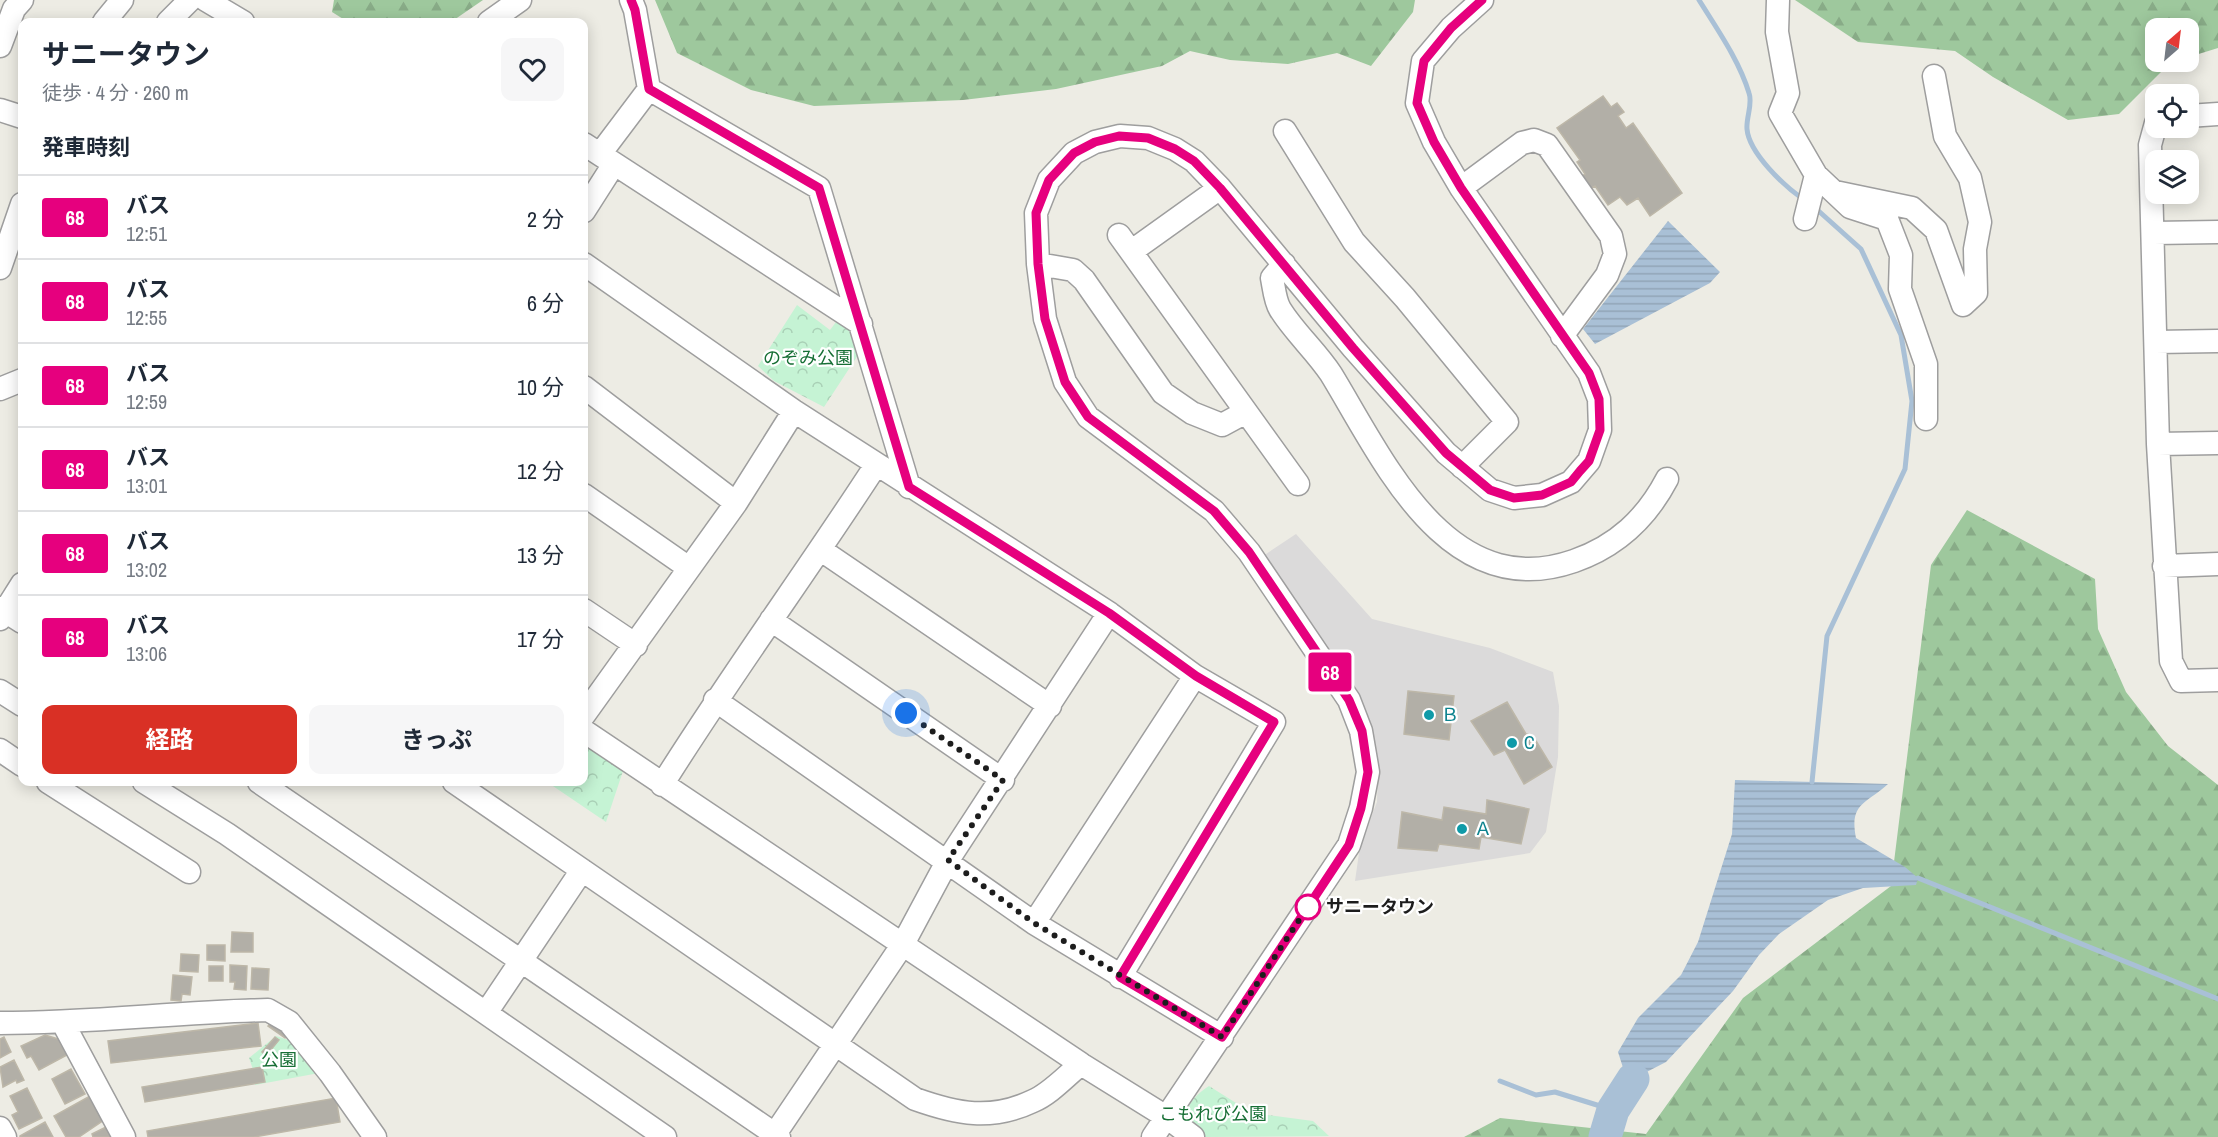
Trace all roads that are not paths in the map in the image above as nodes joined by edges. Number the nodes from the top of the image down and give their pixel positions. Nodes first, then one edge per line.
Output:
1 (122, 0) edge
2 (190, 0) edge
3 (206, 0) edge
4 (520, 0) edge
5 (631, 0) edge
6 (1482, 0) edge
7 (1778, 0) edge
8 (12, 3) edge
9 (107, 18) edge
10 (172, 18) edge
11 (236, 18) edge
12 (495, 18) edge
13 (0, 46) edge
14 (1934, 76) dead end
15 (649, 89) junction
16 (0, 110) edge
17 (2218, 114) edge
18 (2199, 115) edge
19 (18, 116) edge
20 (1285, 131) dead end
21 (2152, 138) edge
22 (599, 154) edge
23 (1821, 186) junction
24 (1220, 188) junction
25 (1461, 188) junction
26 (588, 195) edge
27 (18, 216) edge
28 (1805, 218) dead end
29 (2218, 232) edge
30 (2154, 233) junction
31 (1038, 264) junction
32 (1284, 264) junction
33 (588, 267) edge
34 (0, 268) edge
35 (861, 324) junction
36 (1562, 336) junction
37 (2218, 341) edge
38 (2156, 342) junction
39 (18, 382) edge
40 (0, 389) edge
41 (588, 390) edge
42 (794, 411) junction
43 (1246, 412) junction
44 (1926, 419) dead end
45 (2218, 443) edge
46 (2158, 444) junction
47 (876, 465) junction
48 (1462, 466) junction
49 (1667, 479) dead end
50 (1298, 484) dead end
51 (909, 487) junction
52 (588, 498) edge
53 (736, 503) junction
54 (821, 550) junction
55 (2218, 564) edge
56 (2164, 566) junction
57 (689, 568) junction
58 (18, 592) edge
59 (588, 613) edge
60 (1109, 613) junction
61 (7, 615) edge
62 (771, 620) junction
63 (636, 645) junction
64 (1196, 676) junction
65 (2218, 680) edge
66 (0, 691) edge
67 (715, 700) junction
68 (18, 702) edge
69 (1050, 706) junction
70 (588, 711) edge
71 (588, 734) edge
72 (0, 750) edge
73 (18, 762) edge
74 (1003, 780) junction
75 (662, 785) junction
76 (54, 786) edge
77 (150, 786) edge
78 (268, 786) edge
79 (460, 786) edge
80 (948, 860) junction
81 (582, 870) junction
82 (189, 872) dead end
83 (1034, 923) junction
84 (903, 944) junction
85 (521, 961) junction
86 (1120, 977) junction
87 (486, 1013) junction
88 (0, 1023) edge
89 (63, 1023) junction
90 (1222, 1037) junction
91 (837, 1043) junction
92 (1081, 1064) junction
93 (1168, 1118) junction
94 (0, 1128) edge
95 (775, 1136) edge
96 (5, 1137) edge
97 (124, 1137) edge
98 (375, 1137) edge
99 (665, 1137) edge
100 (1153, 1137) edge
101 (1193, 1137) edge

1 - 9 street
2 - 10 street
3 - 11 street
4 - 12 street
5 - 15 street
6 - 25 street
7 - 23 street
8 - 13 street
14 - 23 street
15 - 22 street
15 - 35 street
16 - 19 street
17 - 18 street
20 - 48 street
21 - 30 street
22 - 26 street
22 - 35 street
23 - 28 street
23 - 44 street
24 - 31 street
24 - 32 street
24 - 43 street
25 - 36 street
25 - 36 street
27 - 34 street
29 - 30 street
30 - 38 street
31 - 43 street
31 - 90 street
32 - 48 street
32 - 49 street
33 - 42 street
35 - 51 street
36 - 48 street
37 - 38 street
38 - 46 street
39 - 40 street
41 - 53 street
42 - 47 street
42 - 53 street
43 - 50 street
45 - 46 street
46 - 56 street
47 - 51 street
47 - 54 street
51 - 60 street
52 - 57 street
53 - 57 street
54 - 62 street
54 - 69 street
55 - 56 street
56 - 65 street
57 - 63 street
58 - 61 street
59 - 63 street
60 - 64 street
60 - 69 street
62 - 67 street
62 - 74 street
63 - 70 street
64 - 83 street
64 - 86 street
66 - 68 street
67 - 75 street
67 - 80 street
69 - 74 street
71 - 75 street
72 - 73 street
74 - 80 street
75 - 84 street
76 - 82 street
77 - 87 street
78 - 85 street
79 - 81 street
80 - 83 street
80 - 84 street
81 - 85 street
81 - 91 street
83 - 86 street
84 - 91 street
84 - 92 street
85 - 87 street
85 - 95 street
86 - 90 street
87 - 99 street
88 - 89 street
89 - 97 street
89 - 98 street
90 - 93 street
91 - 92 street
91 - 95 street
92 - 93 street
93 - 100 street
93 - 101 street
94 - 96 street

